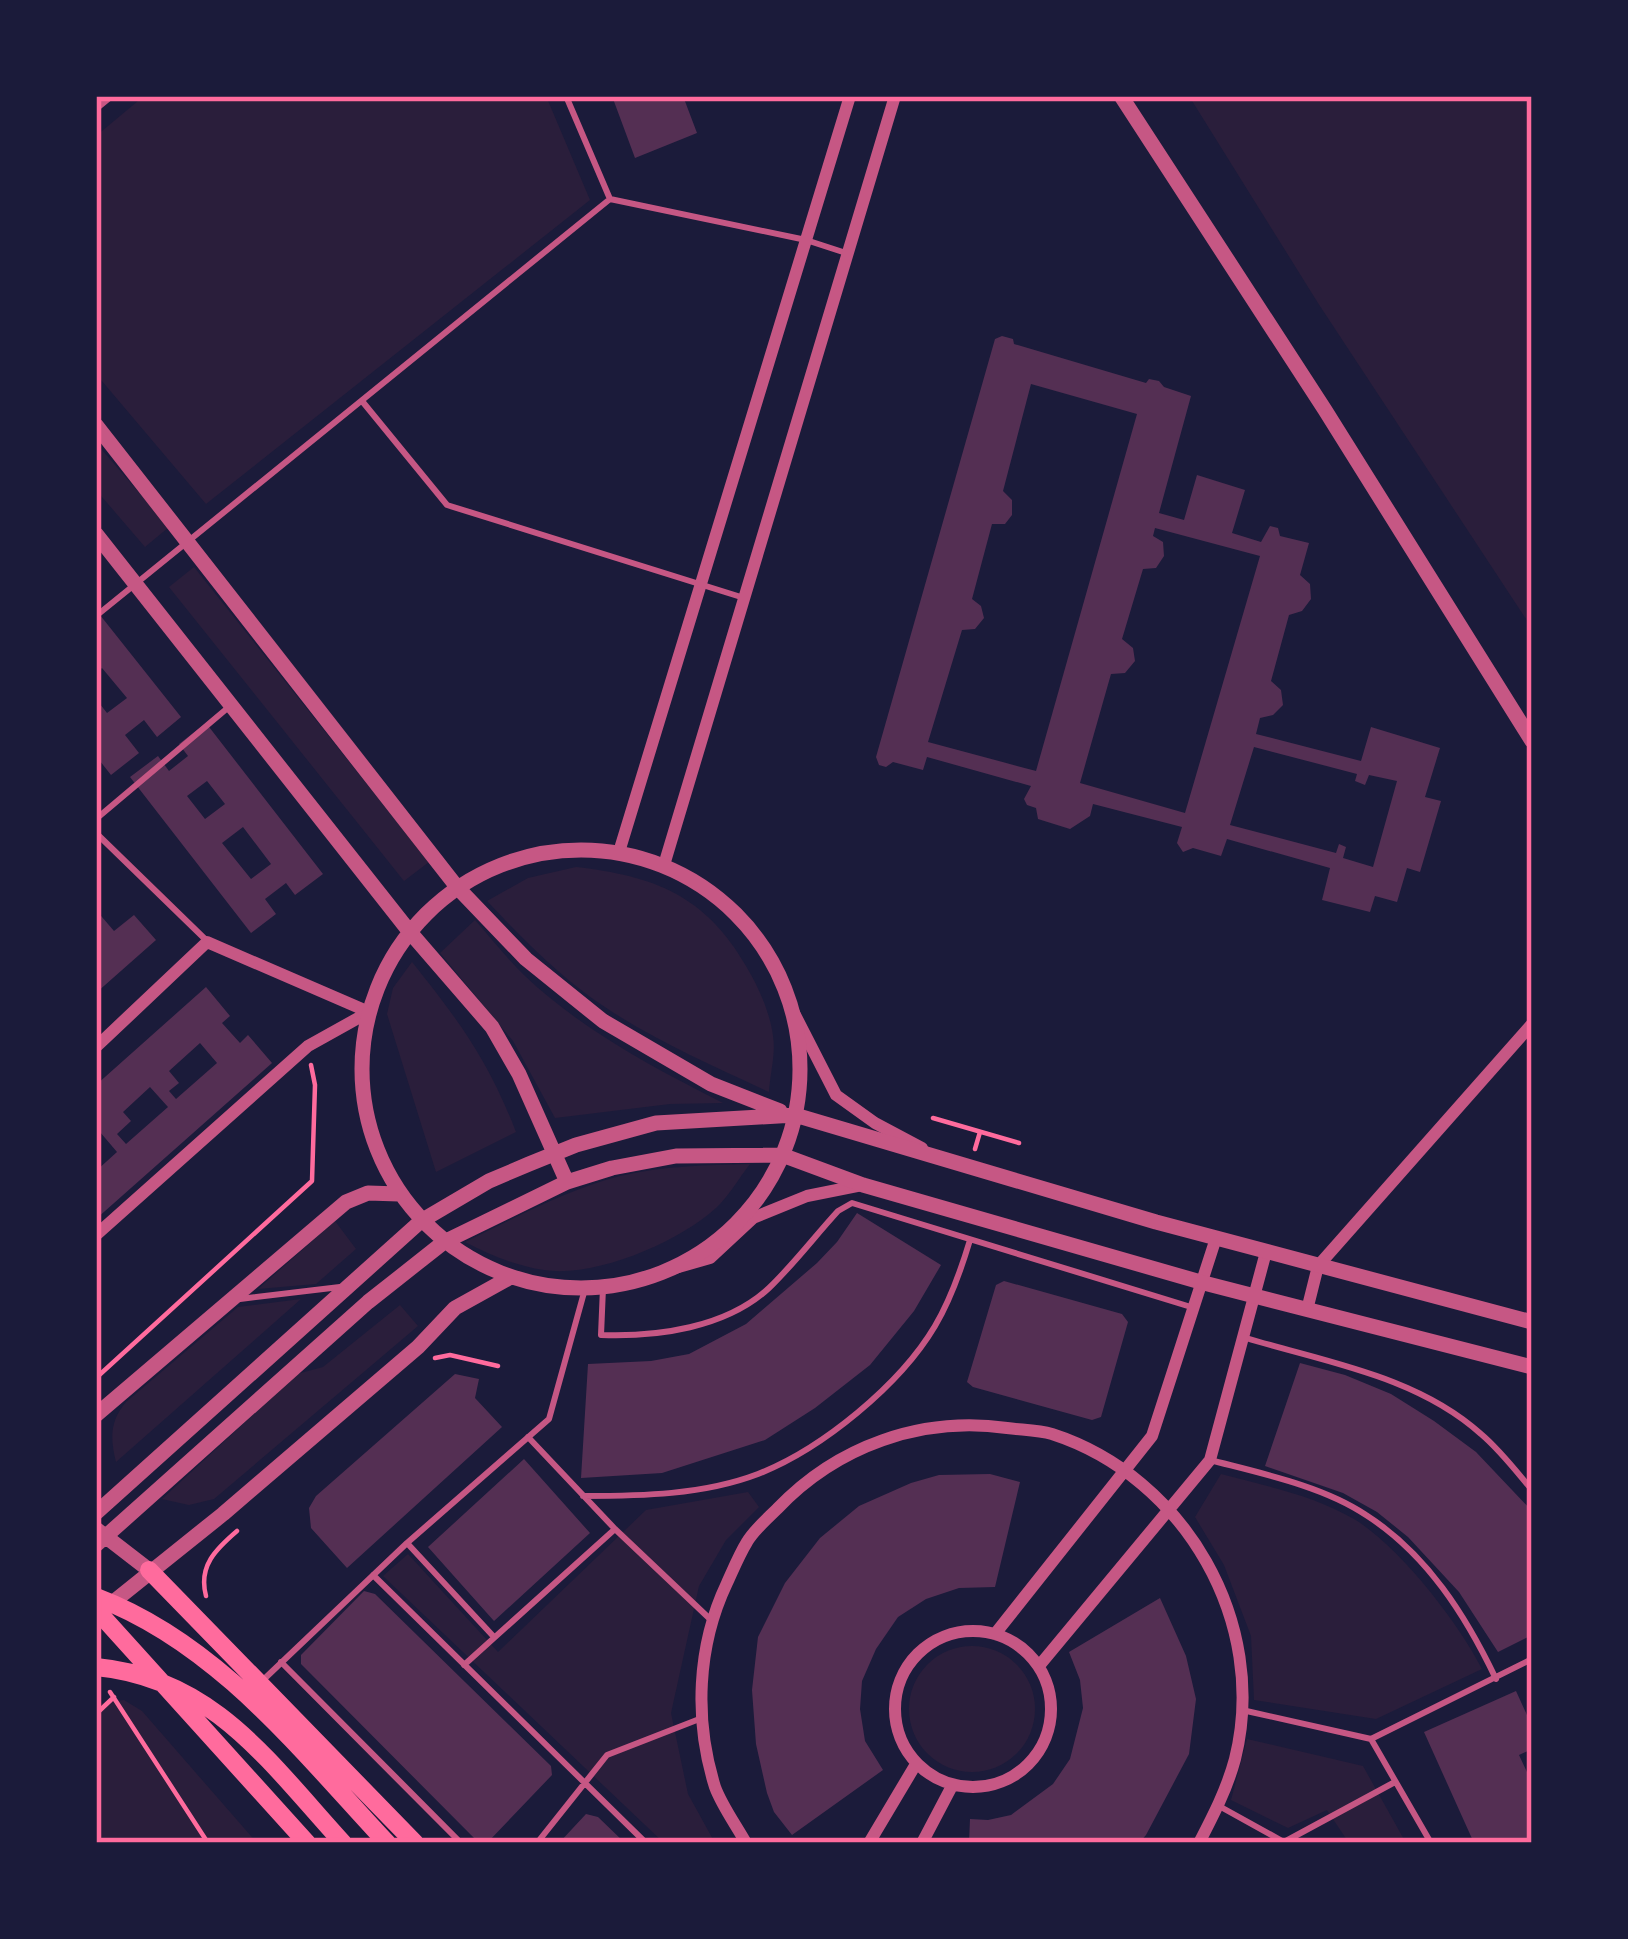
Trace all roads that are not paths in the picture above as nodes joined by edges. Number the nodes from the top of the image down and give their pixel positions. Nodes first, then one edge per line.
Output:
1 (107, 96) edge
2 (566, 96) edge
3 (850, 96) edge
4 (895, 96) edge
5 (1121, 96) edge
6 (96, 105) edge
7 (610, 199) junction
8 (806, 240) junction
9 (848, 254) junction
10 (362, 401) junction
11 (96, 425) edge
12 (96, 534) edge
13 (186, 543) junction
14 (134, 584) junction
15 (700, 585) junction
16 (745, 598) junction
17 (96, 616) edge
18 (232, 704) junction
19 (1532, 741) edge
20 (96, 819) edge
21 (96, 833) edge
22 (619, 852) junction
23 (664, 865) junction
24 (458, 887) junction
25 (410, 932) junction
26 (207, 942) junction
27 (791, 1009) junction
28 (369, 1012) junction
29 (1532, 1024) edge
30 (96, 1047) edge
31 (792, 1115) junction
32 (556, 1153) junction
33 (782, 1155) junction
34 (939, 1157) junction
35 (567, 1182) junction
36 (863, 1185) junction
37 (399, 1194) junction
38 (421, 1221) junction
39 (96, 1235) edge
40 (1216, 1238) junction
41 (970, 1240) junction
42 (444, 1242) junction
43 (1266, 1252) junction
44 (1318, 1266) junction
45 (675, 1268) junction
46 (508, 1278) junction
47 (1204, 1283) junction
48 (349, 1286) junction
49 (603, 1288) junction
50 (584, 1289) junction
51 (1253, 1297) junction
52 (236, 1300) junction
53 (1195, 1308) junction
54 (1307, 1310) junction
55 (1532, 1322) edge
56 (1245, 1338) junction
57 (1532, 1367) edge
58 (96, 1415) edge
59 (528, 1437) junction
60 (1210, 1460) junction
61 (1128, 1472) junction
62 (1532, 1490) edge
63 (584, 1496) junction
64 (1171, 1509) junction
65 (96, 1513) edge
66 (614, 1529) junction
67 (99, 1537) edge
68 (407, 1543) junction
69 (148, 1570) junction
70 (373, 1575) junction
71 (97, 1608) edge
72 (710, 1619) junction
73 (995, 1634) junction
74 (494, 1637) junction
75 (1532, 1659) edge
76 (281, 1662) junction
77 (464, 1665) junction
78 (1039, 1666) junction
79 (97, 1674) edge
80 (1496, 1679) junction
81 (259, 1683) junction
82 (1242, 1710) junction
83 (702, 1718) junction
84 (1370, 1738) junction
85 (916, 1764) junction
86 (1396, 1782) junction
87 (585, 1784) junction
88 (952, 1786) junction
89 (1219, 1806) junction
90 (307, 1843) edge
91 (343, 1843) edge
92 (387, 1843) edge
93 (415, 1843) edge
94 (461, 1843) edge
95 (537, 1843) edge
96 (646, 1843) edge
97 (746, 1843) edge
98 (868, 1843) edge
99 (922, 1843) edge
100 (1199, 1843) edge
101 (1431, 1843) edge

1 - 6 street
2 - 7 lane
3 - 8 street
4 - 9 street
5 - 19 street
7 - 8 lane
7 - 10 lane
8 - 9 lane
8 - 15 street
9 - 16 street
10 - 13 lane
10 - 15 lane
11 - 13 street
12 - 14 street
13 - 14 lane
13 - 24 street
14 - 17 lane
14 - 18 street
15 - 16 lane
15 - 22 street
16 - 23 street
18 - 20 lane
18 - 25 street
21 - 26 lane
22 - 23 street
22 - 24 street
23 - 27 street
24 - 25 street
24 - 31 street
25 - 28 street
25 - 32 street
26 - 28 street
26 - 30 street
27 - 31 street
27 - 34 street
28 - 37 street
28 - 39 street
29 - 44 street
31 - 32 street
31 - 33 street
31 - 34 street
32 - 35 street
32 - 38 street
33 - 35 street
33 - 36 street
33 - 45 street
34 - 40 street
35 - 42 street
36 - 45 street
36 - 47 street
37 - 38 street
37 - 52 street
38 - 42 street
38 - 48 street
40 - 43 street
40 - 47 street
41 - 49 lane
41 - 53 lane
41 - 63 lane
42 - 46 street
42 - 67 street
43 - 44 street
43 - 51 street
44 - 54 street
44 - 55 street
45 - 49 street
46 - 50 street
46 - 69 street
47 - 51 street
47 - 53 street
48 - 52 lane
48 - 65 street
49 - 50 street
50 - 59 lane
51 - 54 street
51 - 56 street
52 - 58 street
53 - 61 street
54 - 57 street
56 - 60 street
56 - 62 lane
59 - 63 lane
59 - 68 lane
60 - 64 street
60 - 80 lane
61 - 64 street
61 - 72 street
61 - 73 street
63 - 66 lane
64 - 78 street
64 - 82 street
66 - 72 lane
66 - 74 lane
67 - 69 street
68 - 70 lane
68 - 74 lane
69 - 71 street
69 - 81 main road
70 - 76 lane
70 - 77 lane
71 - 90 main road
71 - 92 main road
72 - 83 street
73 - 78 street
73 - 85 street
74 - 77 lane
75 - 80 lane
76 - 81 lane
76 - 94 lane
77 - 87 lane
78 - 88 street
79 - 91 main road
80 - 84 lane
81 - 93 main road
82 - 84 lane
82 - 89 street
83 - 87 lane
83 - 97 street
84 - 86 lane
85 - 88 street
85 - 98 street
86 - 89 lane
86 - 101 lane
87 - 95 lane
87 - 96 lane
88 - 99 street
89 - 100 street

